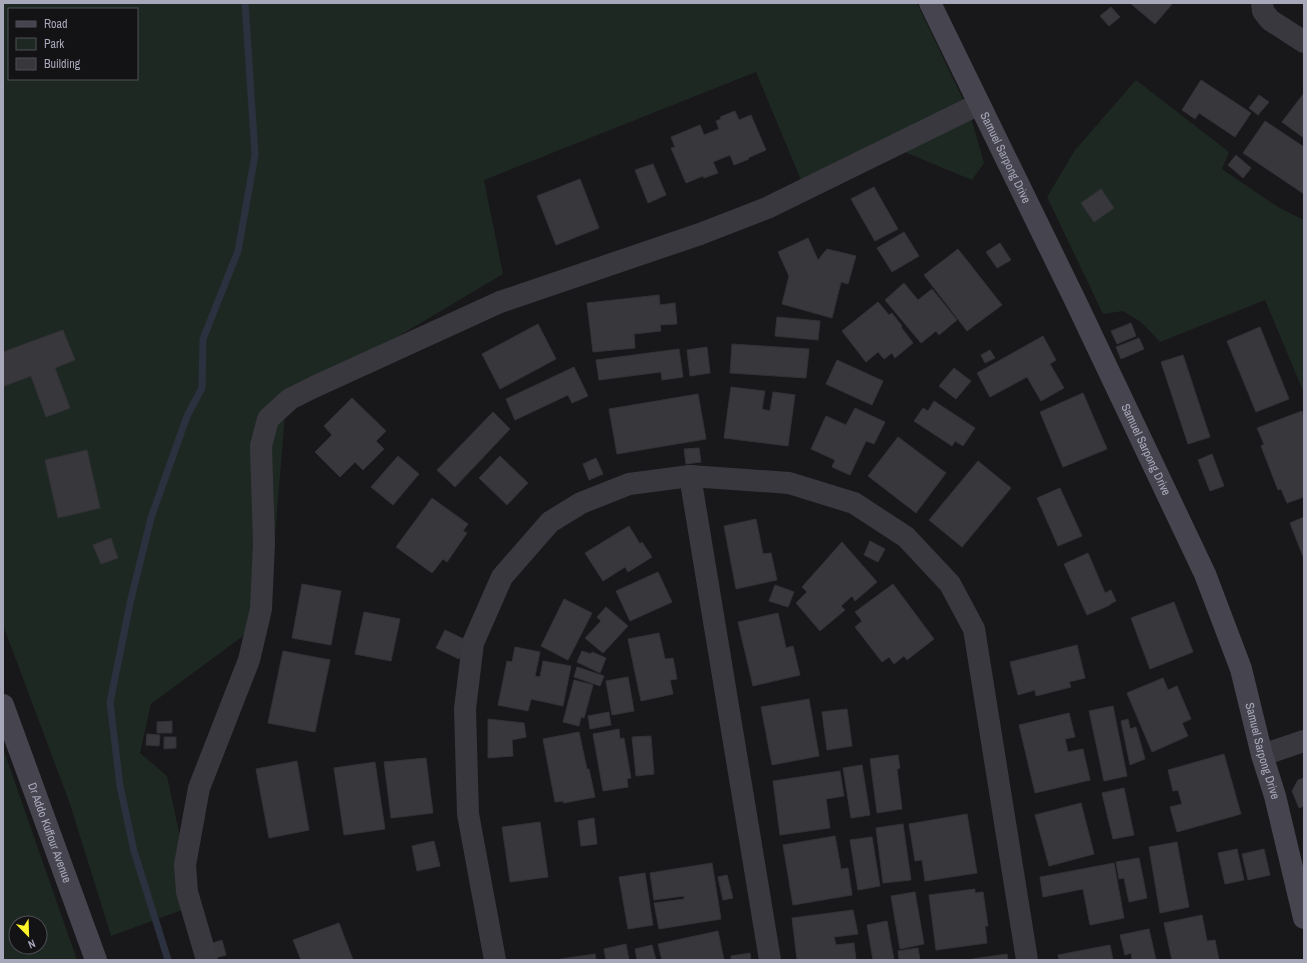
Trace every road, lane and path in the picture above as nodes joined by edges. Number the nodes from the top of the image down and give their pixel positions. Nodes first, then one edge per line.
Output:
1 (930, 3) edge
2 (1262, 3) edge
3 (1304, 42) edge
4 (979, 104) junction
5 (690, 476) junction
6 (3, 705) edge
7 (1304, 740) edge
8 (1262, 755) junction
9 (1304, 918) edge
10 (96, 960) edge
11 (208, 960) edge
12 (495, 960) edge
13 (770, 960) edge
14 (1027, 960) edge

1 - 4 street, Samuel Sarpong Drive
2 - 3 street
4 - 8 street, Samuel Sarpong Drive
4 - 11 street
5 - 12 street
5 - 13 street
5 - 14 street
6 - 10 street, Dr Addo Kuffour Avenue
7 - 8 street
8 - 9 street, Samuel Sarpong Drive

